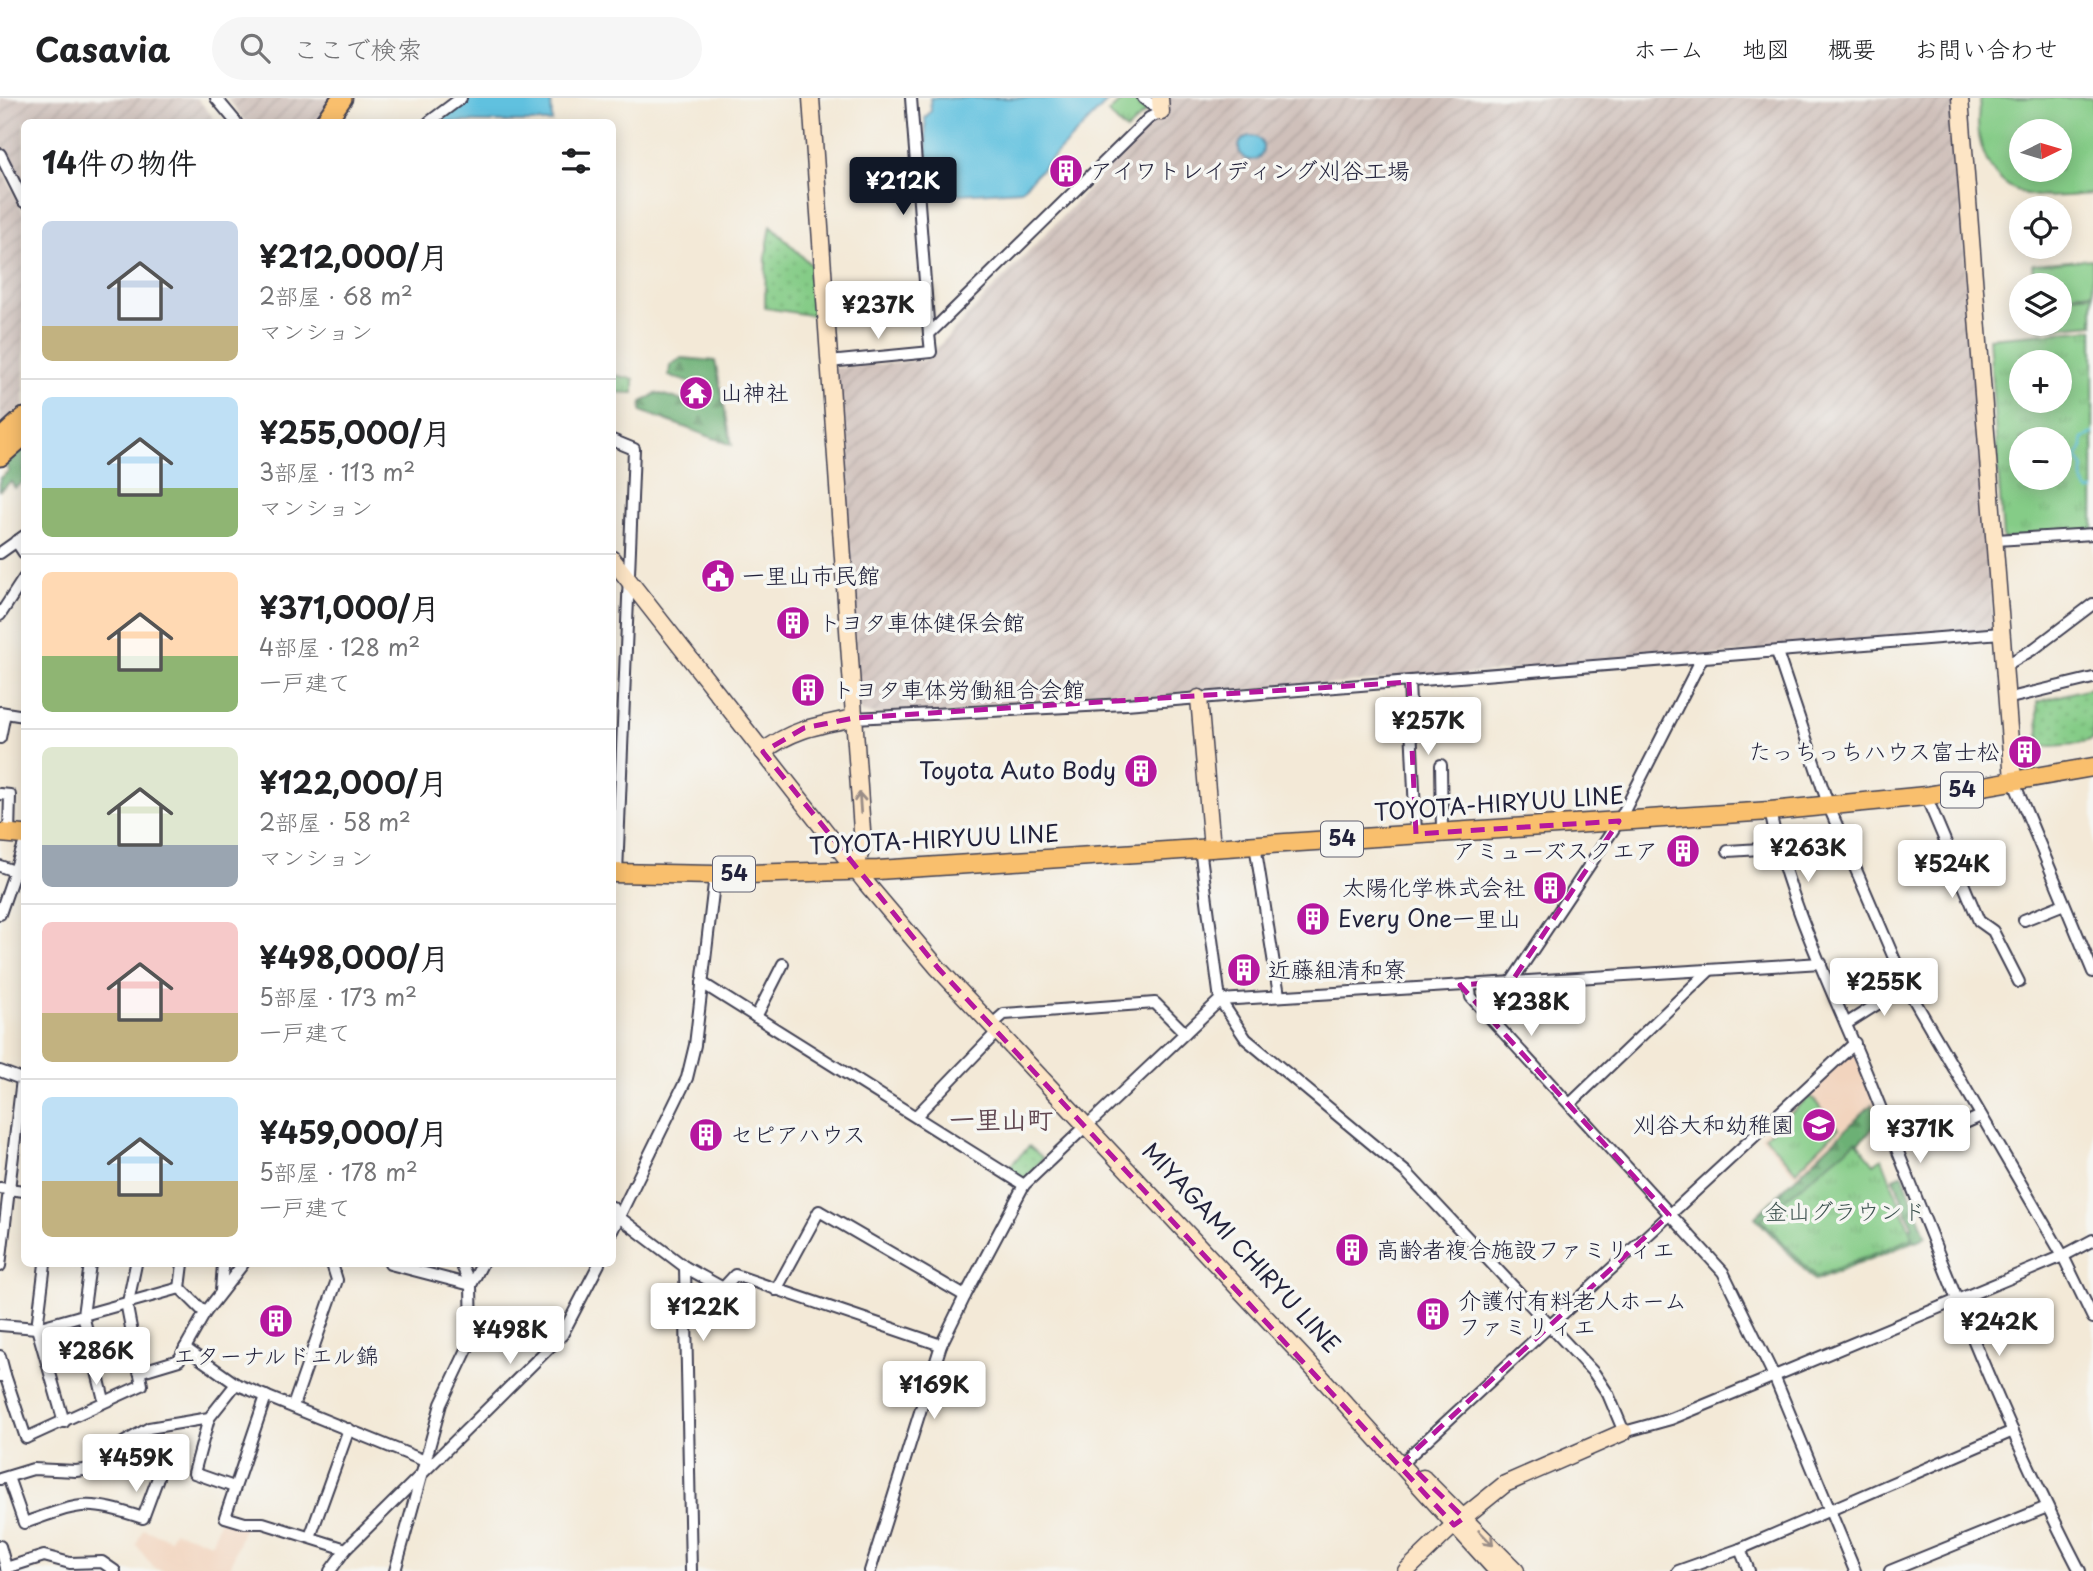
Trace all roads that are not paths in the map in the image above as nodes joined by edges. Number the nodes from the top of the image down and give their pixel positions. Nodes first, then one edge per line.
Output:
1 (216, 98) edge
2 (342, 98) edge
3 (355, 98) edge
4 (461, 98) edge
5 (811, 98) edge
6 (911, 98) edge
7 (1143, 98) edge
8 (1960, 98) edge
9 (1161, 105) edge
10 (234, 119) edge
11 (327, 119) edge
12 (340, 119) edge
13 (433, 119) edge
14 (0, 154) edge
15 (21, 196) edge
16 (929, 334) junction
17 (829, 362) junction
18 (21, 421) edge
19 (21, 438) edge
20 (0, 440) edge
21 (616, 442) edge
22 (0, 456) edge
23 (2093, 534) edge
24 (20, 539) edge
25 (1996, 540) junction
26 (0, 553) edge
27 (616, 564) edge
28 (627, 578) junction
29 (21, 583) edge
30 (2093, 604) edge
31 (0, 615) edge
32 (2001, 634) junction
33 (1777, 652) junction
34 (1701, 660) junction
35 (2003, 667) junction
36 (2093, 678) edge
37 (1409, 682) junction
38 (1199, 698) junction
39 (2006, 699) junction
40 (2, 713) edge
41 (21, 714) edge
42 (854, 718) junction
43 (0, 738) edge
44 (763, 752) junction
45 (1441, 765) dead end
46 (2093, 767) edge
47 (2013, 780) junction
48 (0, 794) edge
49 (1926, 796) junction
50 (1829, 807) junction
51 (1770, 811) junction
52 (1619, 821) junction
53 (1442, 832) junction
54 (11, 834) edge
55 (1416, 834) junction
56 (1255, 845) junction
57 (616, 848) edge
58 (1206, 848) junction
59 (1777, 848) junction
60 (1728, 851) dead end
61 (21, 852) edge
62 (0, 866) edge
63 (855, 869) junction
64 (14, 871) junction
65 (616, 873) edge
66 (715, 875) junction
67 (2064, 904) junction
68 (0, 914) edge
69 (2024, 920) dead end
70 (1821, 963) junction
71 (783, 964) dead end
72 (1710, 970) junction
73 (2093, 972) edge
74 (1512, 981) junction
75 (2019, 982) dead end
76 (702, 983) junction
77 (1469, 984) junction
78 (1906, 986) junction
79 (1279, 995) junction
80 (1220, 1000) junction
81 (756, 1017) junction
82 (1846, 1024) junction
83 (997, 1026) junction
84 (1185, 1032) junction
85 (1854, 1044) junction
86 (0, 1071) edge
87 (21, 1079) edge
88 (21, 1091) edge
89 (1571, 1103) junction
90 (917, 1115) junction
91 (1981, 1116) junction
92 (1089, 1124) junction
93 (1922, 1142) dead end
94 (1024, 1185) junction
95 (4, 1189) edge
96 (616, 1212) edge
97 (1669, 1215) junction
98 (2093, 1240) edge
99 (2063, 1256) junction
100 (0, 1266) edge
101 (45, 1267) edge
102 (90, 1267) edge
103 (136, 1267) edge
104 (183, 1267) edge
105 (223, 1267) edge
106 (241, 1267) edge
107 (333, 1267) edge
108 (402, 1267) edge
109 (462, 1267) edge
110 (480, 1267) edge
111 (596, 1267) edge
112 (685, 1267) junction
113 (471, 1285) junction
114 (180, 1288) junction
115 (776, 1290) junction
116 (221, 1291) junction
117 (965, 1296) junction
118 (1957, 1298) junction
119 (130, 1302) junction
120 (205, 1313) junction
121 (83, 1315) junction
122 (2093, 1318) edge
123 (0, 1325) edge
124 (1549, 1326) junction
125 (37, 1328) junction
126 (941, 1345) junction
127 (186, 1348) junction
128 (0, 1356) edge
129 (139, 1372) junction
130 (2, 1376) edge
131 (1774, 1376) junction
132 (236, 1384) junction
133 (266, 1396) junction
134 (104, 1400) junction
135 (293, 1406) junction
136 (209, 1418) junction
137 (64, 1422) junction
138 (349, 1429) junction
139 (2013, 1431) junction
140 (1624, 1432) junction
141 (1405, 1460) junction
142 (112, 1465) junction
143 (424, 1465) junction
144 (4, 1478) edge
145 (234, 1487) junction
146 (2047, 1507) junction
147 (1829, 1512) junction
148 (1459, 1521) junction
149 (310, 1537) junction
150 (0, 1546) edge
151 (346, 1549) junction
152 (1740, 1549) junction
153 (6, 1570) edge
154 (115, 1571) edge
155 (330, 1571) edge
156 (395, 1571) edge
157 (691, 1571) edge
158 (870, 1571) edge
159 (1406, 1571) edge
160 (1497, 1571) edge
161 (1516, 1571) edge
162 (1678, 1571) edge
163 (1749, 1571) edge
164 (1855, 1571) edge
165 (1890, 1571) edge
166 (2080, 1571) edge

1 - 10 street
2 - 11 highway
3 - 12 highway
4 - 13 street
5 - 17 street
6 - 16 street
7 - 9 street
8 - 25 street
9 - 16 street
14 - 15 street
16 - 17 street
17 - 42 street
18 - 20 highway
19 - 22 highway
21 - 28 street
23 - 25 street
24 - 26 street
25 - 32 street
27 - 28 street, MIYAGAMI CHIRYU LINE
28 - 44 street, MIYAGAMI CHIRYU LINE
28 - 57 street
29 - 31 street
30 - 35 street
32 - 33 street
32 - 35 street
33 - 34 street
33 - 50 street
34 - 37 street
34 - 52 street
35 - 39 street
36 - 39 street
37 - 38 street
37 - 55 street
38 - 42 street
38 - 58 street
39 - 47 street
40 - 41 street
40 - 43 street
42 - 44 street
63 -> 42 street
44 - 63 street, MIYAGAMI CHIRYU LINE
45 - 53 street
46 - 47 main road, TOYOTA-HIRYUU LINE / 54
47 - 49 main road, TOYOTA-HIRYUU LINE / 54
47 - 67 street
48 - 54 street
49 - 50 main road, TOYOTA-HIRYUU LINE / 54
49 - 75 street
50 - 51 main road, TOYOTA-HIRYUU LINE / 54
50 - 78 street
51 - 52 main road, TOYOTA-HIRYUU LINE / 54
51 - 59 street
52 - 53 main road, TOYOTA-HIRYUU LINE / 54
52 - 74 street
53 - 55 main road, TOYOTA-HIRYUU LINE / 54
55 - 56 main road, TOYOTA-HIRYUU LINE / 54
56 - 58 main road, TOYOTA-HIRYUU LINE / 54
56 - 79 street
58 - 63 main road, TOYOTA-HIRYUU LINE / 54
58 - 80 street
59 - 60 street
59 - 70 street
61 - 64 street
62 - 64 street
63 - 66 main road, TOYOTA-HIRYUU LINE / 54
63 - 83 street, MIYAGAMI CHIRYU LINE
64 - 68 street
65 - 66 main road, TOYOTA-HIRYUU LINE / 54
66 - 76 street
67 - 69 street
67 - 73 street
70 - 72 street
70 - 82 street
71 - 81 street
72 - 74 street
72 - 89 street
74 - 77 street
76 - 81 street
76 - 96 street
77 - 79 street
77 - 89 street
78 - 82 street
78 - 91 street
79 - 80 street
80 - 84 street
80 - 124 street
81 - 90 street
82 - 85 street
83 - 84 street
83 - 90 street
83 - 92 street, MIYAGAMI CHIRYU LINE
84 - 92 street
85 - 97 street
85 - 118 street
86 - 87 street
88 - 95 street
89 - 97 street
90 - 94 street
91 - 93 street
91 - 99 street
92 - 94 street
92 - 141 street, MIYAGAMI CHIRYU LINE
92 - 148 street, MIYAGAMI CHIRYU LINE
94 - 117 street
95 - 100 street
96 - 112 street
97 - 124 street
97 - 131 street
98 - 99 street
99 - 118 street
99 - 122 street
101 - 125 street
102 - 121 street
103 - 119 street
104 - 114 street
105 - 116 street
106 - 116 street
107 - 135 street
108 - 113 street
109 - 113 street
110 - 113 street
111 - 143 street
112 - 115 street
112 - 157 street
113 - 143 street
114 - 119 street
114 - 120 street
115 - 117 street
115 - 126 street
116 - 120 street
117 - 126 street
118 - 131 street
118 - 139 street
119 - 121 street
119 - 129 street
120 - 127 street
121 - 125 street
121 - 134 street
123 - 125 street
124 - 140 street
124 - 141 street
125 - 137 street
126 - 158 street
127 - 129 street
127 - 132 street
128 - 130 street
129 - 134 street
130 - 137 street
131 - 140 street
131 - 147 street
132 - 133 street
132 - 136 street
133 - 135 street
133 - 145 street
134 - 137 street
135 - 138 street
136 - 142 street
136 - 145 street
138 - 143 street
138 - 149 street
139 - 146 street
139 - 147 street
140 - 148 street
141 - 148 street, MIYAGAMI CHIRYU LINE
142 - 144 street
142 - 144 street
143 - 151 street
143 - 156 street
145 - 149 street
146 - 165 street
146 - 166 street
147 - 152 street
147 - 164 street
148 - 159 street
148 - 160 street, MIYAGAMI CHIRYU LINE
148 -> 161 street, MIYAGAMI CHIRYU LINE
149 - 151 street
150 - 153 street
151 - 155 street
152 - 162 street
152 - 163 street
153 - 154 street

